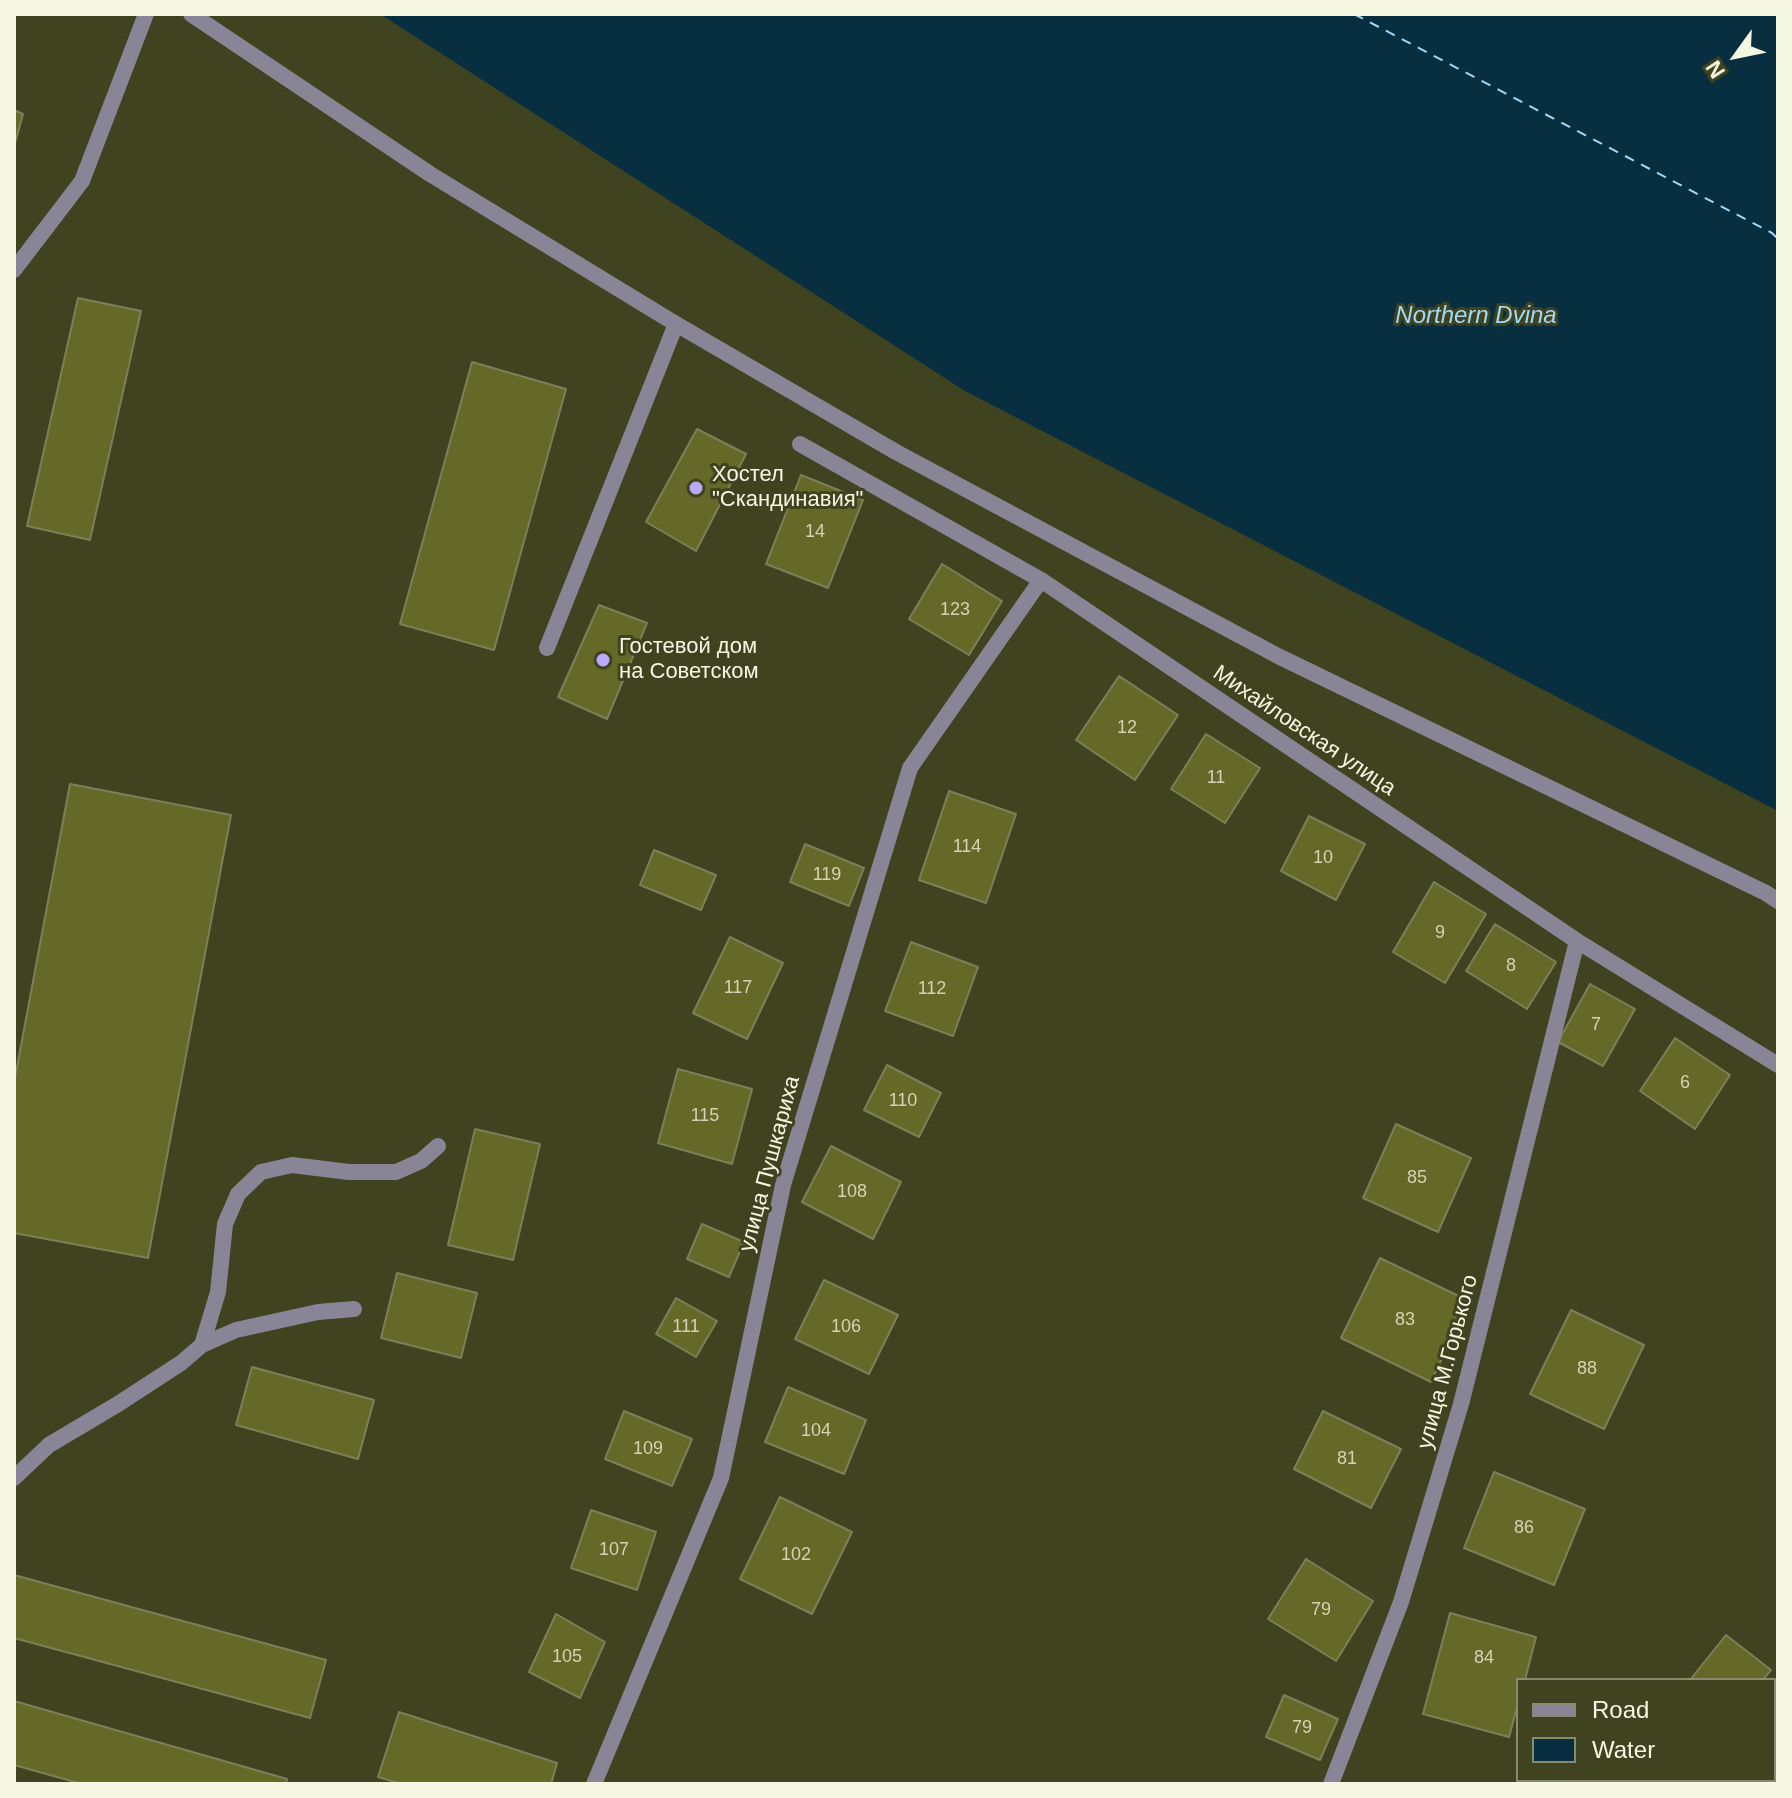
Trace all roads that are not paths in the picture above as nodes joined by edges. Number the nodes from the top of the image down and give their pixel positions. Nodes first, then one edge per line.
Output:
1 (146, 14) edge
2 (191, 14) edge
3 (14, 270) edge
4 (676, 324) junction
5 (800, 444) dead end
6 (1041, 580) junction
7 (547, 648) dead end
8 (1778, 901) edge
9 (1577, 941) junction
10 (1778, 1065) edge
11 (438, 1146) dead end
12 (354, 1309) dead end
13 (202, 1345) junction
14 (14, 1478) edge
15 (594, 1784) edge
16 (1331, 1784) edge

1 - 3 street
2 - 4 street
4 - 7 street
4 - 8 street
5 - 6 street, Михайловская улица
6 - 9 street, Михайловская улица
6 - 15 street, улица Пушкариха
9 - 10 street, Михайловская улица
9 - 16 street, улица М.Горького
11 - 13 street
12 - 13 street
13 - 14 street

